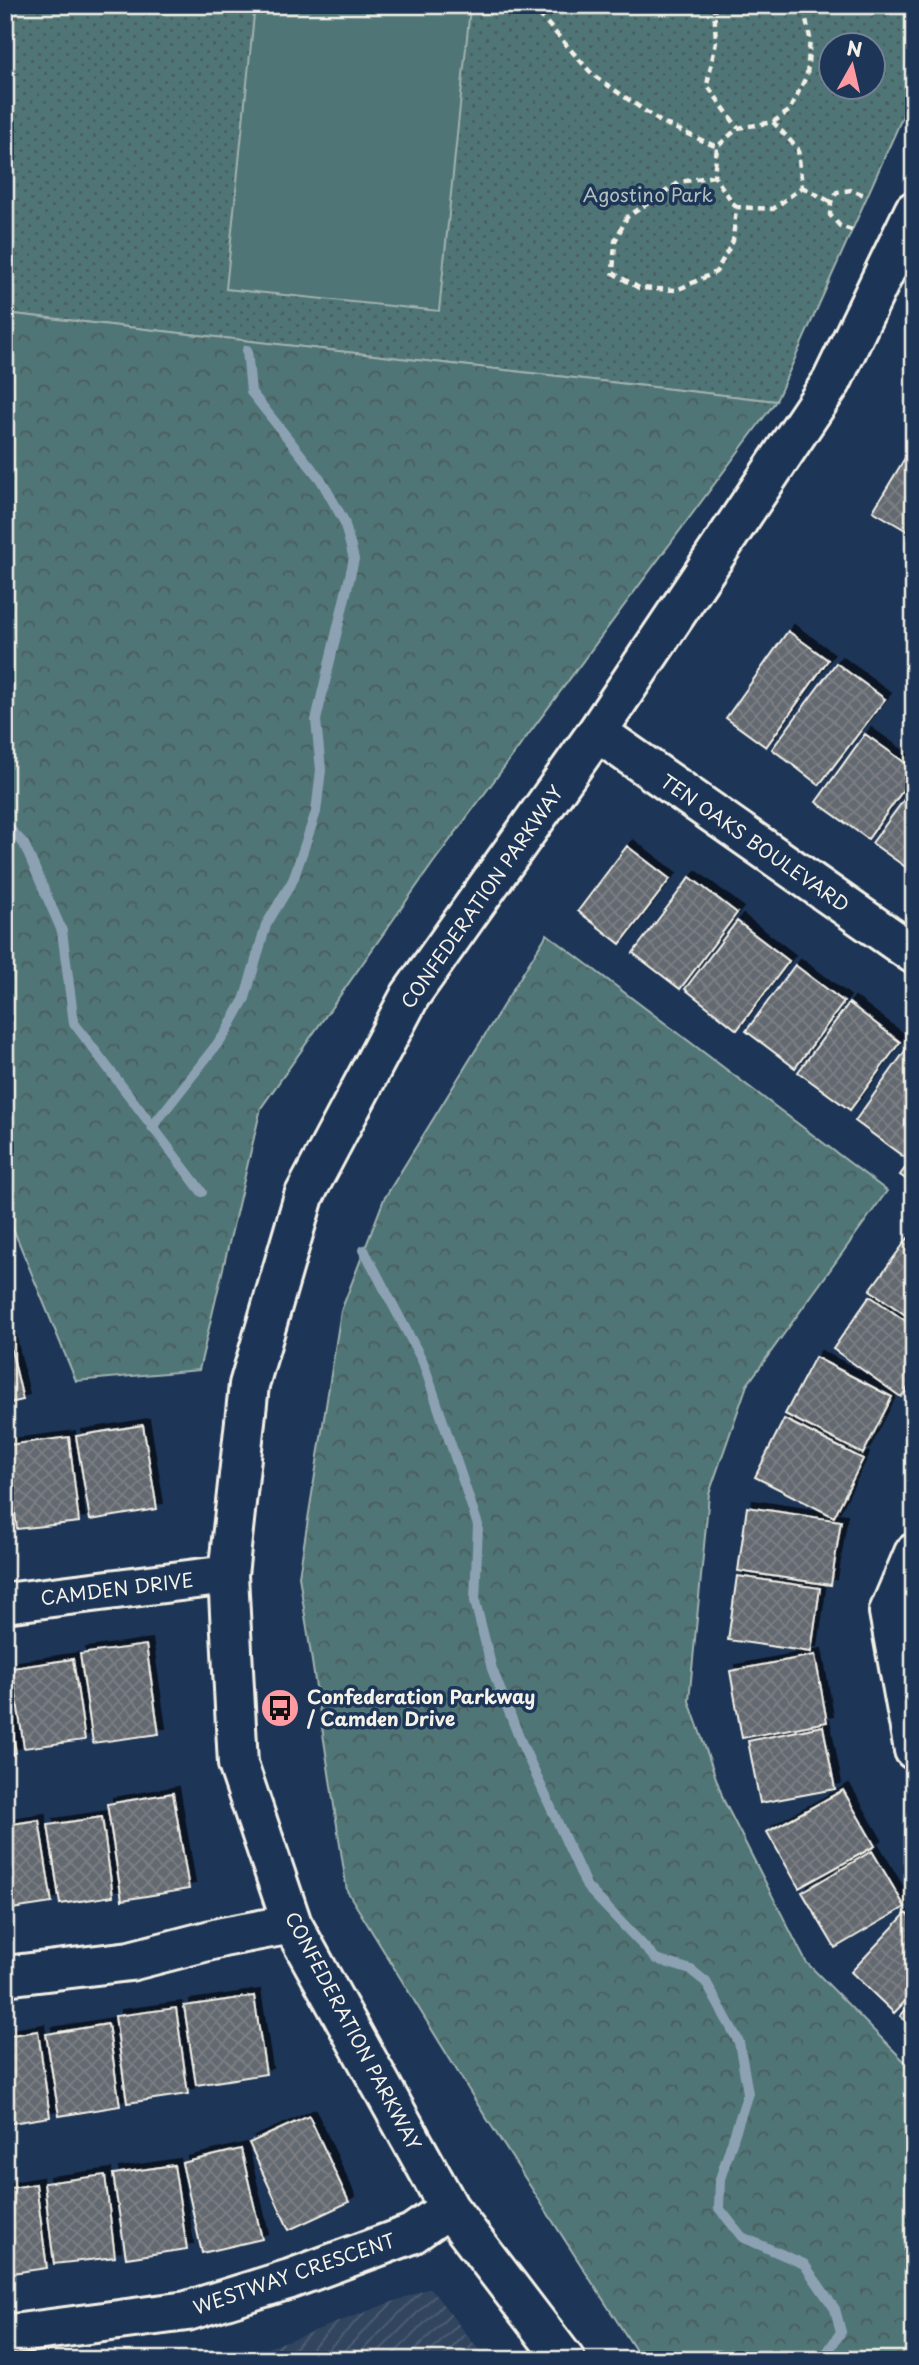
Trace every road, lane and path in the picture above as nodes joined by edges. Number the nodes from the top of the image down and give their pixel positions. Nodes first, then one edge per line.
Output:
1 (531, 5) edge
2 (714, 5) edge
3 (803, 5) edge
4 (774, 122) junction
5 (738, 128) junction
6 (718, 147) junction
7 (714, 176) junction
8 (802, 187) junction
9 (867, 196) dead end
10 (831, 202) junction
11 (736, 207) junction
12 (914, 211) edge
13 (852, 230) dead end
14 (597, 732) junction
15 (914, 954) edge
16 (914, 1553) edge
17 (228, 1575) junction
18 (5, 1603) edge
19 (914, 1749) edge
20 (292, 1924) junction
21 (5, 1976) edge
22 (449, 2208) junction
23 (5, 2335) edge
24 (565, 2360) edge

1 - 6 path
2 - 5 path
3 - 4 path
4 - 5 path
4 - 8 path
5 - 6 path
6 - 7 path
7 - 11 path
7 - 11 path
8 - 10 path
8 - 11 path
9 - 10 path
10 - 13 path
12 - 14 street, CONFEDERATION PARKWAY
14 - 15 street, TEN OAKS BOULEVARD
14 - 17 street, CONFEDERATION PARKWAY
16 - 19 street
17 - 18 street, CAMDEN DRIVE
17 - 20 street, CONFEDERATION PARKWAY
20 - 21 street
20 - 22 street, CONFEDERATION PARKWAY
22 - 23 street, WESTWAY CRESCENT
22 - 24 street, CONFEDERATION PARKWAY

